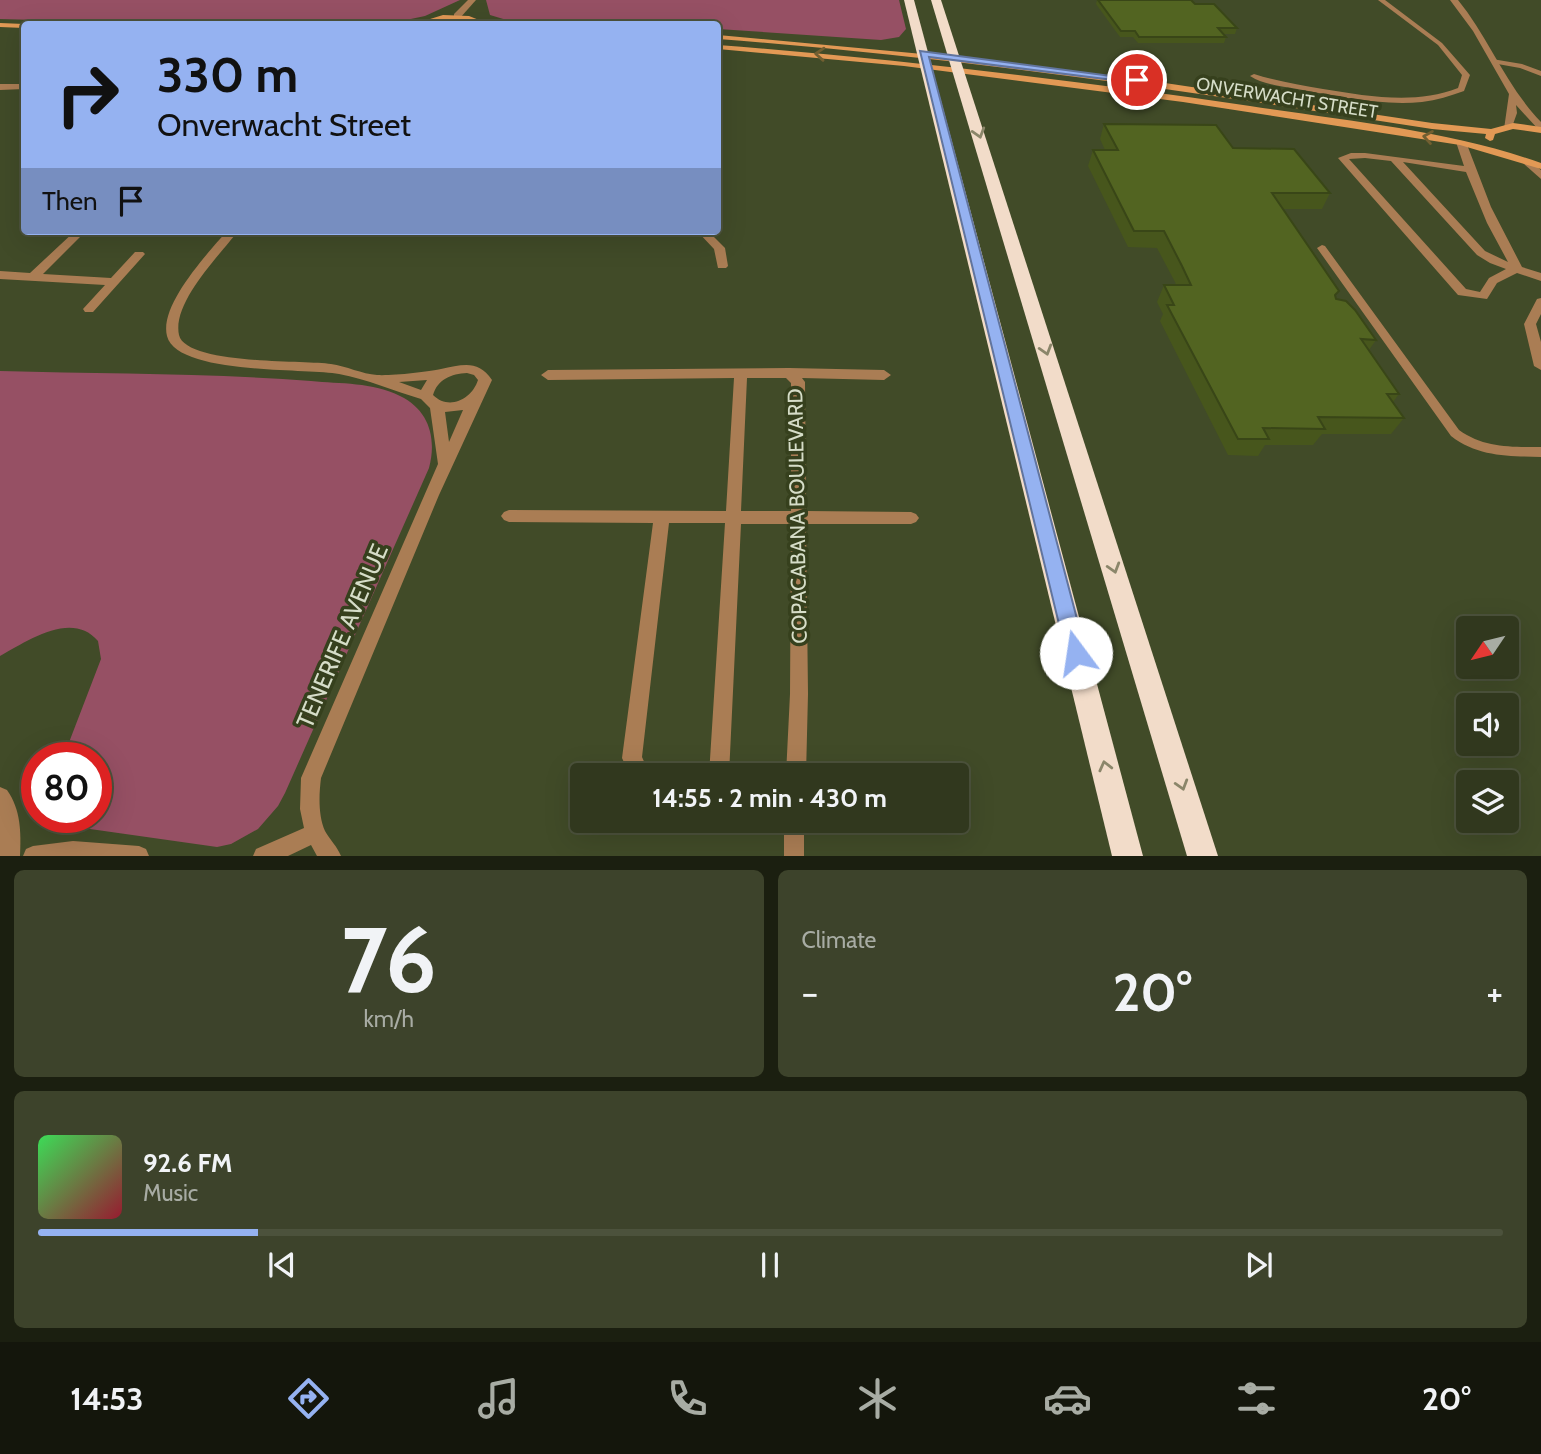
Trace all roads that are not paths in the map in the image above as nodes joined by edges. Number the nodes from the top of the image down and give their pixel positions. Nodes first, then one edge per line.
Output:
1 (472, 0) edge
2 (909, 0) edge
3 (936, 0) edge
4 (1381, 0) edge
5 (1454, 0) edge
6 (457, 16) junction
7 (431, 21) edge
8 (478, 21) edge
9 (0, 25) edge
10 (21, 26) edge
11 (721, 37) edge
12 (721, 47) edge
13 (925, 59) junction
14 (1495, 61) junction
15 (956, 63) junction
16 (1541, 74) edge
17 (1254, 76) dead end
18 (0, 87) edge
19 (21, 87) edge
20 (1512, 95) junction
21 (1507, 127) junction
22 (1541, 129) edge
23 (1491, 132) junction
24 (1461, 142) junction
25 (1394, 158) junction
26 (1516, 158) junction
27 (1528, 163) junction
28 (1541, 166) edge
29 (1469, 170) junction
30 (1541, 176) edge
31 (77, 235) edge
32 (230, 235) edge
33 (706, 235) edge
34 (1322, 248) dead end
35 (139, 254) dead end
36 (722, 266) dead end
37 (1517, 268) junction
38 (0, 275) edge
39 (35, 275) junction
40 (1541, 276) edge
41 (114, 282) junction
42 (1541, 302) edge
43 (89, 309) dead end
44 (1353, 313) edge
45 (1370, 313) junction
46 (1536, 334) edge
47 (1541, 366) edge
48 (741, 373) junction
49 (789, 373) junction
50 (440, 374) junction
51 (548, 374) dead end
52 (884, 375) dead end
53 (382, 379) junction
54 (475, 400) junction
55 (432, 401) junction
56 (1541, 452) edge
57 (444, 463) junction
58 (509, 516) dead end
59 (662, 517) junction
60 (731, 517) junction
61 (799, 517) junction
62 (911, 519) dead end
63 (634, 763) edge
64 (720, 763) edge
65 (796, 763) edge
66 (0, 797) edge
67 (315, 833) junction
68 (794, 833) edge
69 (10, 856) edge
70 (33, 856) edge
71 (139, 856) edge
72 (263, 856) edge
73 (331, 856) edge
74 (794, 856) edge
75 (1128, 856) edge
76 (1203, 856) edge

1 - 6 street
2 - 13 highway
3 - 15 highway
4 - 17 lane
5 - 14 street
6 - 7 street
6 - 8 street
9 - 10 street
11 - 13 street, ONVERWACHT STREET
13 -> 12 street, ONVERWACHT STREET
13 - 15 street, ONVERWACHT STREET
75 -> 13 highway
14 - 16 lane
14 - 20 street
15 - 23 street, ONVERWACHT STREET
24 -> 15 street, ONVERWACHT STREET
15 -> 76 highway
18 - 19 street
20 - 21 street
20 - 22 street
21 - 22 street
21 - 23 street
23 - 26 street
24 - 26 street, ONVERWACHT STREET
24 - 29 street
25 - 29 street
25 - 37 street
25 - 37 street
26 - 27 street
27 - 28 street
27 - 30 street
29 - 37 street
31 - 39 street
32 - 53 street
33 - 36 street
34 - 45 lane
35 - 41 street
37 - 40 street
38 - 39 street
39 - 41 street
41 - 43 street
42 - 46 street
44 - 45 lane
45 - 56 lane
46 - 47 street
48 - 49 street, COPACABANA BOULEVARD
48 - 51 street, COPACABANA BOULEVARD
48 - 60 street
49 - 52 street
49 - 61 street, COPACABANA BOULEVARD
50 - 53 street
50 - 54 street
50 - 55 street
53 - 55 street
54 - 55 street
54 - 57 street, TENERIFE AVENUE
55 - 57 street, TENERIFE AVENUE
57 - 67 street, TENERIFE AVENUE
58 - 59 street
59 - 60 street
59 - 63 street
60 - 61 street
60 - 64 street
61 - 62 street
61 - 65 street, COPACABANA BOULEVARD
66 - 69 street
67 - 72 street
67 - 73 street, TENERIFE AVENUE
68 - 74 street
70 - 71 street

